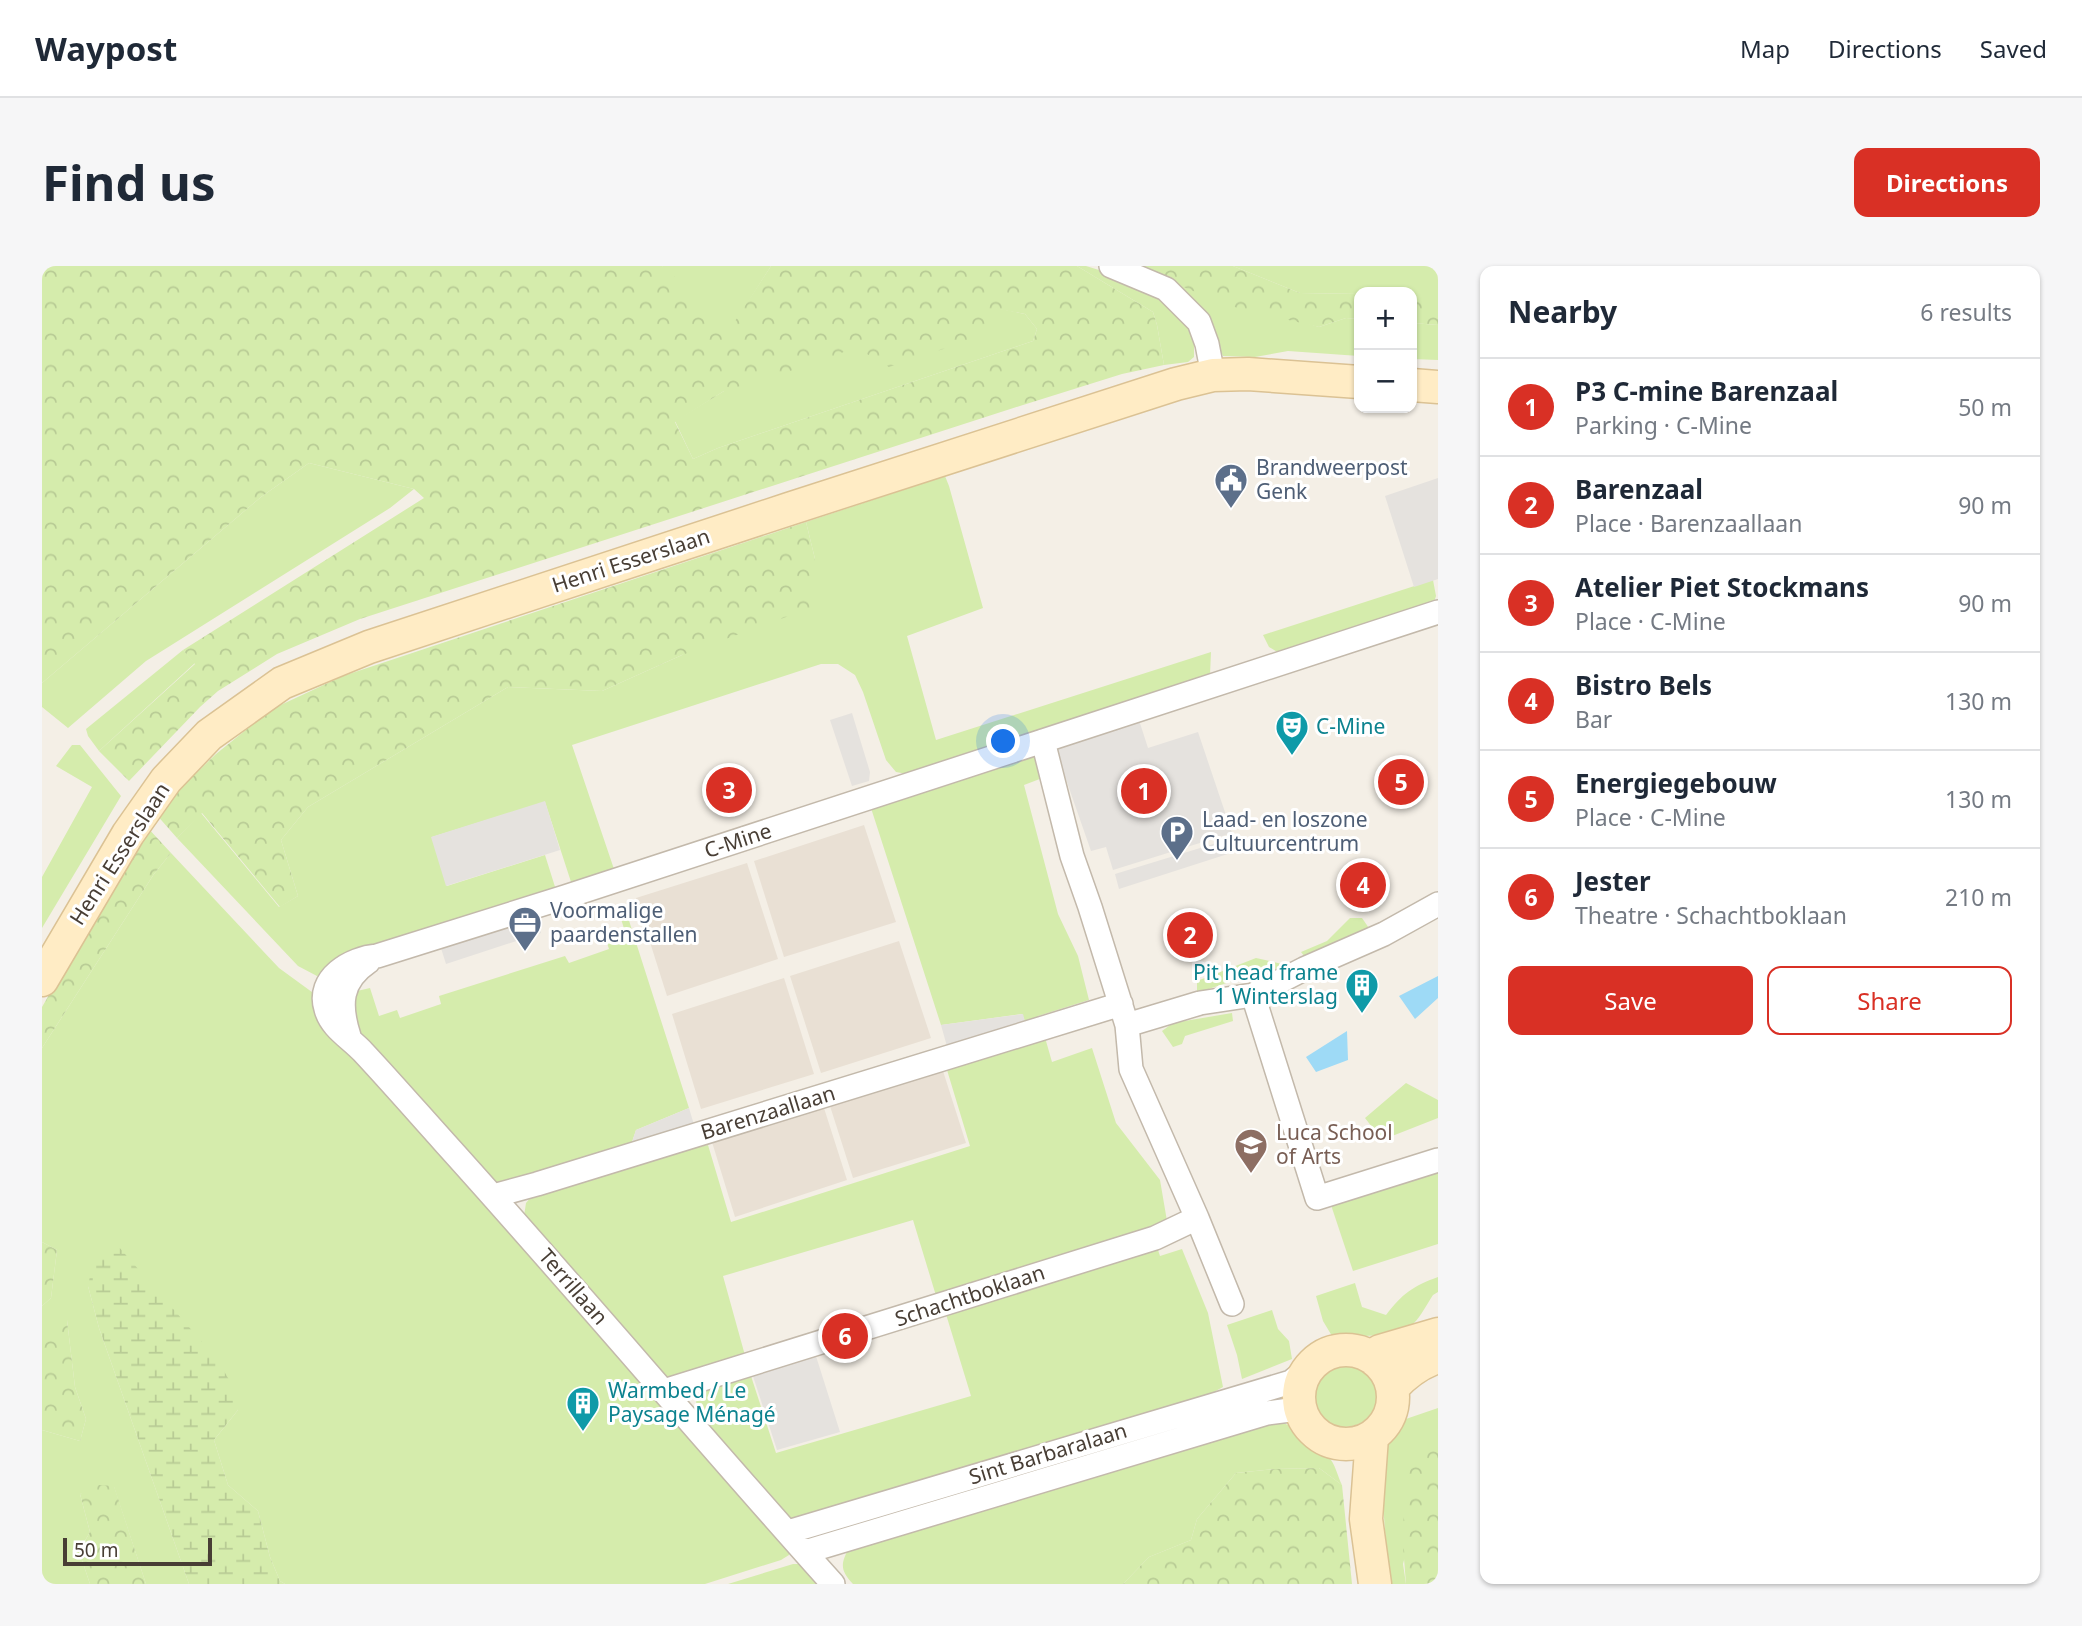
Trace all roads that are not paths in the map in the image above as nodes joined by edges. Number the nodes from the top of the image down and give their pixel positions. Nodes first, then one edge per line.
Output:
1 (1111, 266) edge
2 (1213, 376) junction
3 (1354, 382) edge
4 (1417, 385) edge
5 (1438, 387) edge
6 (1438, 612) edge
7 (1043, 741) junction
8 (1438, 904) edge
9 (377, 956) junction
10 (42, 980) edge
11 (326, 988) joint
12 (1252, 995) junction
13 (1124, 1014) junction
14 (349, 1039) junction
15 (1438, 1160) edge
16 (500, 1205) junction
17 (1197, 1218) junction
18 (1232, 1304) dead end
19 (1438, 1334) edge
20 (1371, 1357) junction
21 (1438, 1357) edge
22 (1306, 1370) junction
23 (705, 1380) junction
24 (1393, 1387) junction
25 (664, 1391) junction
26 (680, 1409) junction
27 (1301, 1413) junction
28 (1371, 1437) junction
29 (1332, 1442) junction
30 (1366, 1519) junction
31 (788, 1532) junction
32 (805, 1552) junction
33 (833, 1584) edge
34 (1375, 1584) edge

1 - 2 street
2 - 3 street, Henri Esserslaan
2 - 10 street, Henri Esserslaan
4 - 5 street
6 - 7 street, C-Mine
7 - 9 street, C-Mine
7 - 13 street
8 - 12 street, Barenzaallaan
9 - 11 street, C-Mine
9 - 14 street
11 - 14 street, Terrillaan
12 - 13 street, Barenzaallaan
12 - 15 street
13 - 16 street, Barenzaallaan
13 - 17 street
14 - 16 street, Terrillaan
16 - 25 street, Terrillaan
17 - 18 street
17 - 23 street, Schachtboklaan
19 - 20 street
20 - 22 street
20 - 24 street
21 - 24 street
22 - 27 street
22 - 31 street, Sint Barbaralaan
23 - 25 street, Schachtboklaan
23 - 26 street
24 - 28 street
25 - 26 street, Terrillaan
26 - 31 street, Terrillaan
27 - 29 street
27 - 32 street, Sint Barbaralaan
28 - 29 street
28 - 30 street
29 - 30 street
30 - 34 street
31 - 32 street, Terrillaan
32 - 33 street, Terrillaan

